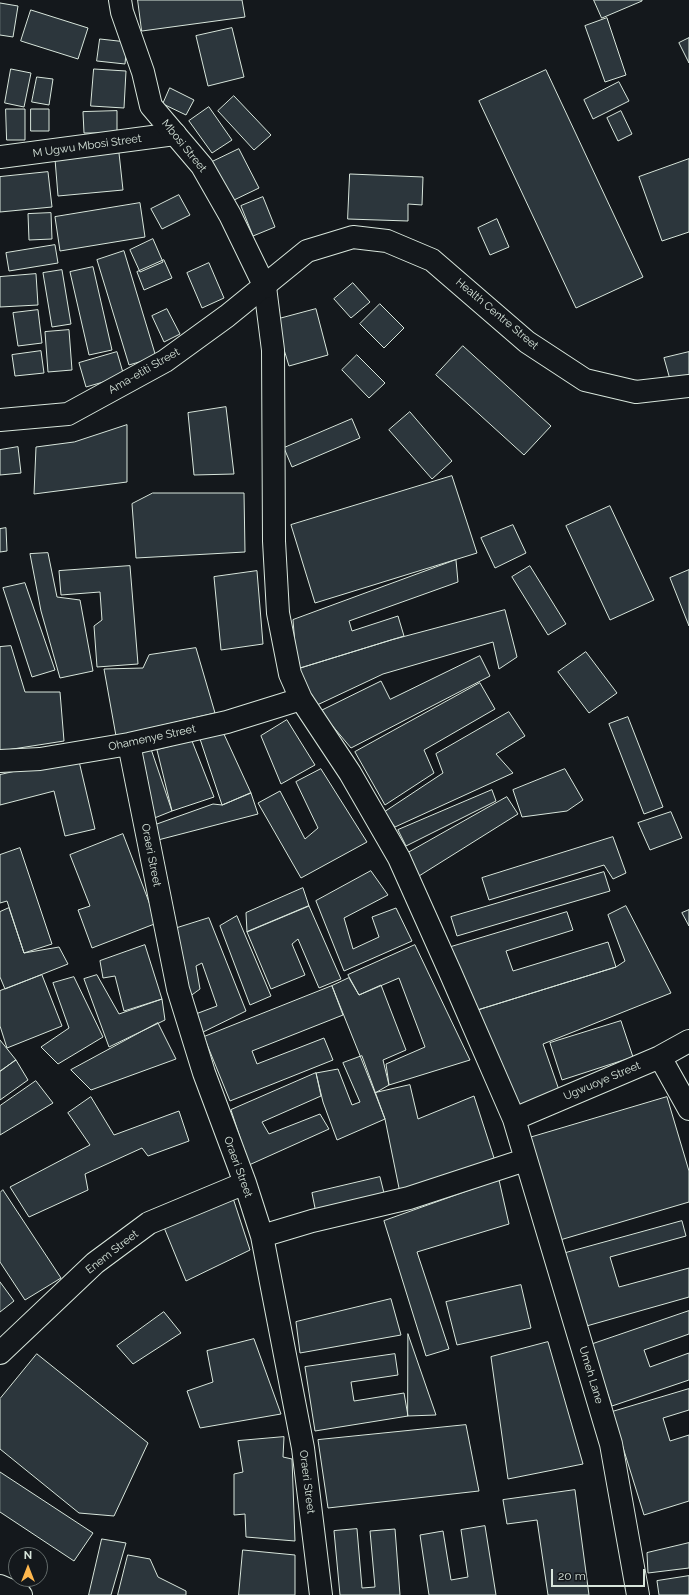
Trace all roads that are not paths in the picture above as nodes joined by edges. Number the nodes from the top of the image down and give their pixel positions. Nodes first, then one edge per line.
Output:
1 (120, 0) edge
2 (175, 134) junction
3 (0, 158) edge
4 (307, 251) joint
5 (264, 287) junction
6 (689, 386) edge
7 (0, 420) edge
8 (301, 699) junction
9 (129, 744) junction
10 (0, 761) edge
11 (689, 1041) edge
12 (660, 1057) junction
13 (689, 1109) edge
14 (514, 1119) junction
15 (525, 1160) junction
16 (245, 1183) junction
17 (262, 1236) junction
18 (0, 1353) edge
19 (0, 1586) edge
20 (21, 1595) edge
21 (321, 1595) edge
22 (638, 1595) edge

1 - 2 street, Mbosi Street
2 - 3 street, M Ugwu Mbosi Street
2 - 5 street, Mbosi Street
4 - 5 street, Ama-etiti Street
4 - 6 street, Health Centre Street
5 - 7 street, Ama-etiti Street
5 - 8 street, Mbosi Street
8 - 9 street, Ohamenye Street
8 - 14 street, Umeh Lane
9 - 10 street, Ohamenye Street
9 - 16 street, Oraeri Street
11 - 12 street, Ugwuoye Street
12 - 13 street
12 - 14 street, Ugwuoye Street
14 - 15 street, Umeh Lane
15 - 17 street
15 - 22 street, Umeh Lane
16 - 17 street, Oraeri Street
16 - 18 street, Enem Street
17 - 21 street, Oraeri Street
19 - 20 street

